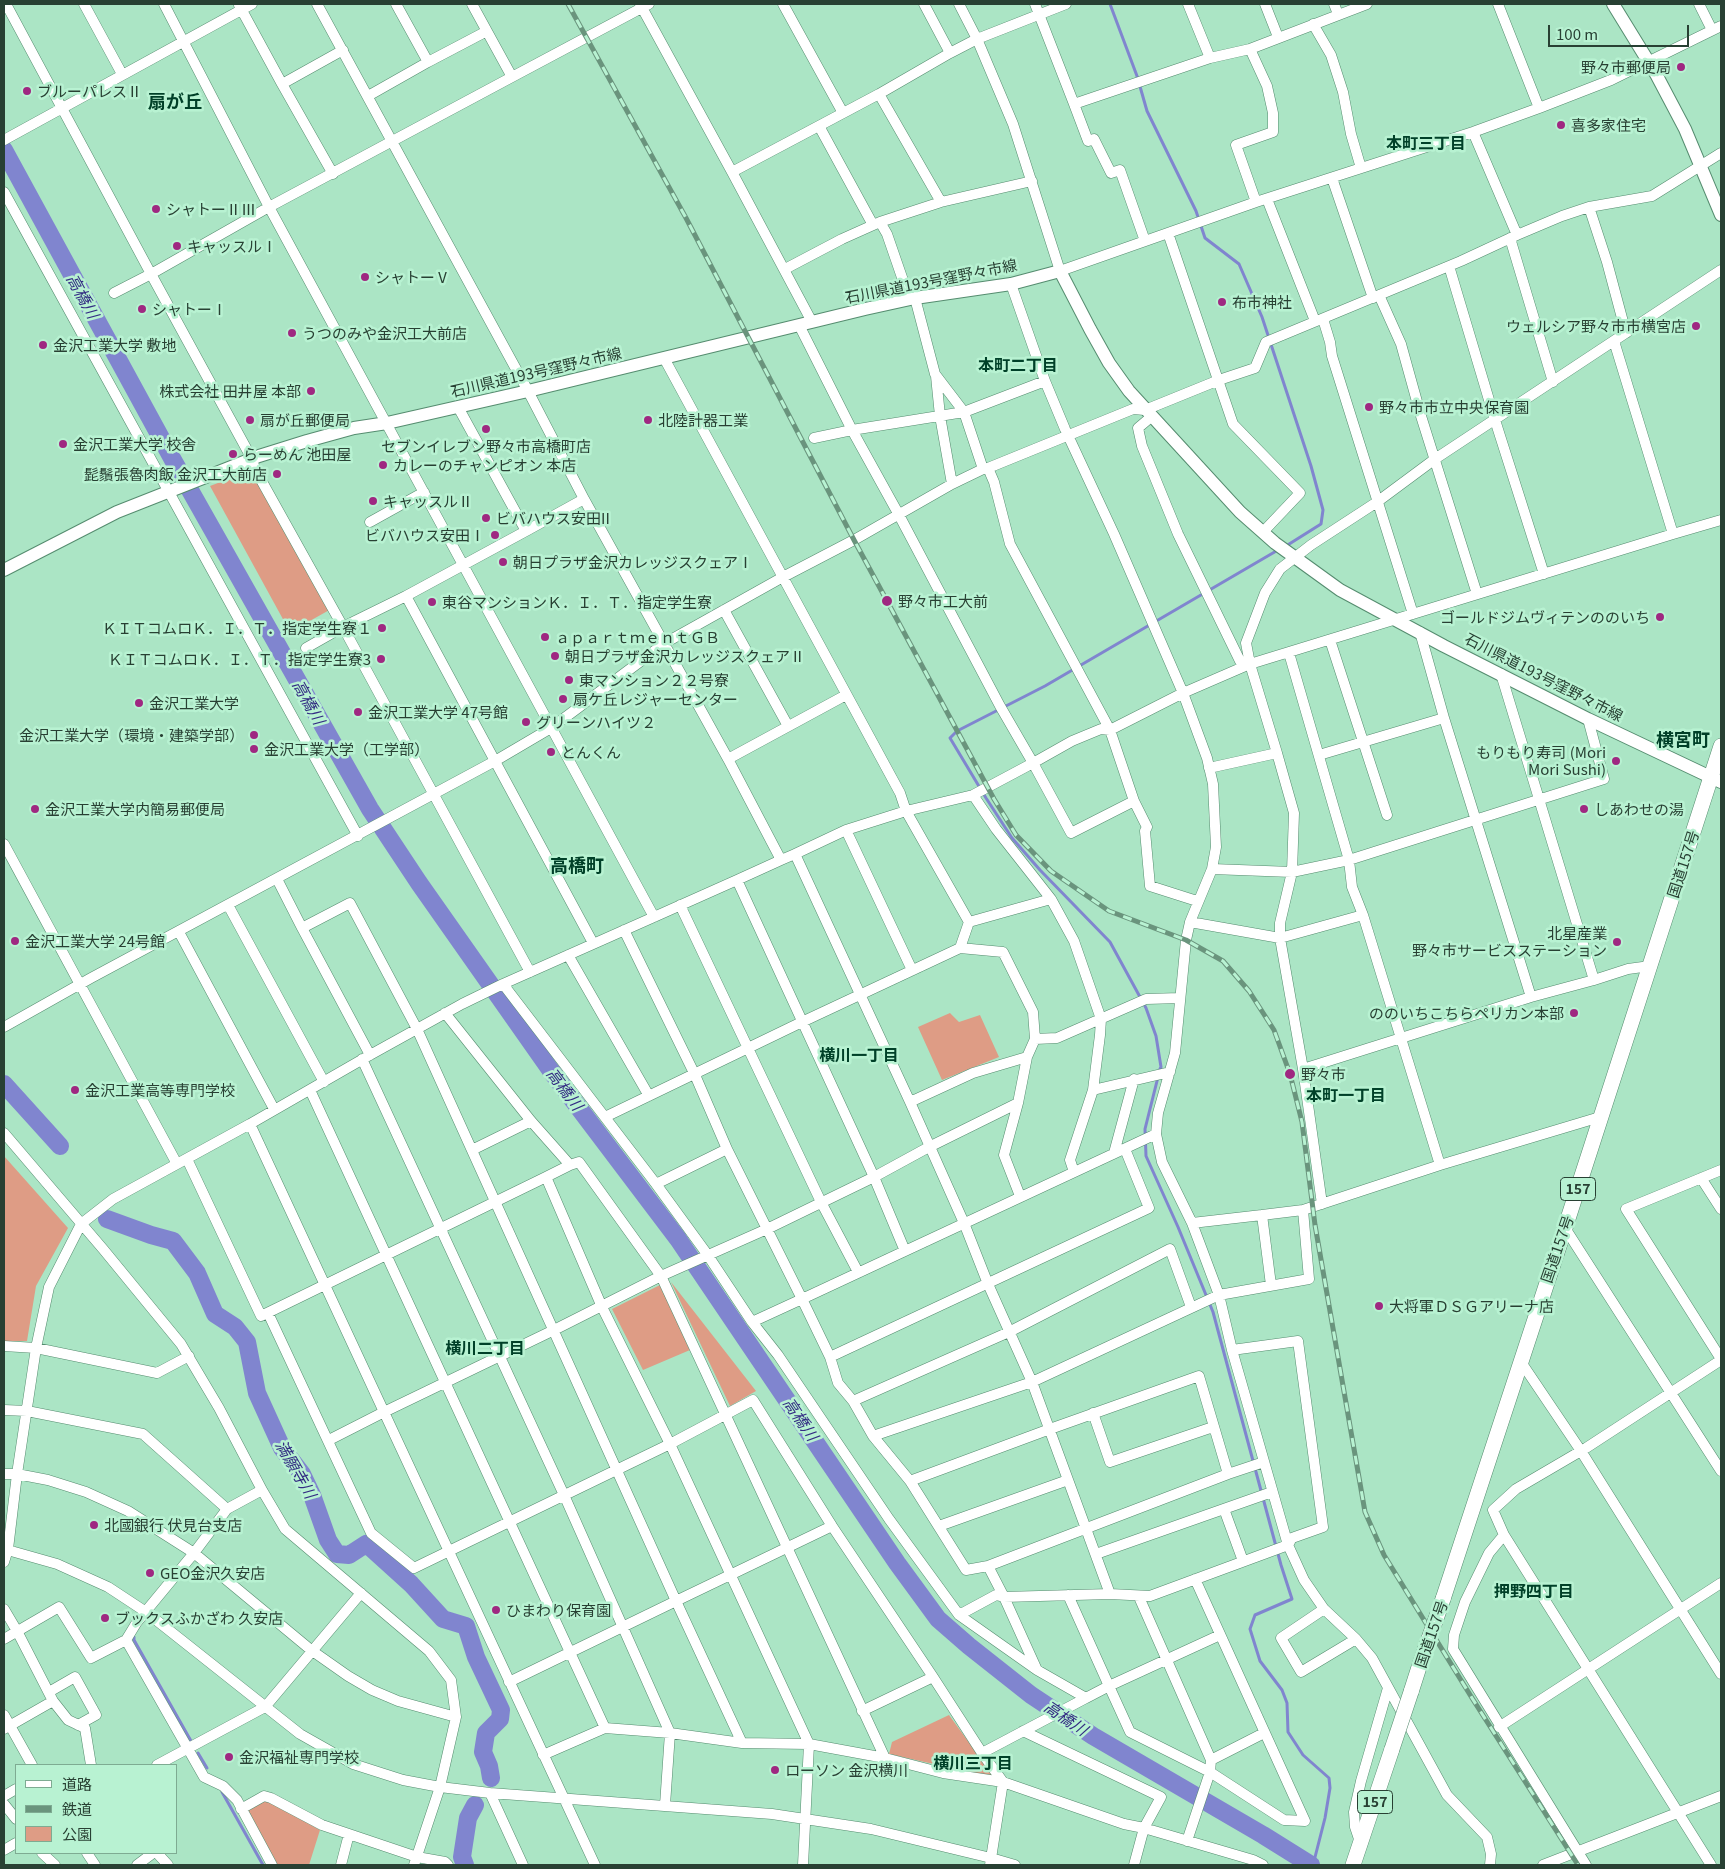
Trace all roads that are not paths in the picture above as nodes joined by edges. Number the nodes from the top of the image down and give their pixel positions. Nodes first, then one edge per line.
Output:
1 (6, 4) edge
2 (84, 4) edge
3 (164, 4) edge
4 (252, 4) edge
5 (317, 4) edge
6 (396, 4) edge
7 (472, 4) edge
8 (783, 4) edge
9 (924, 4) edge
10 (959, 4) edge
11 (1066, 4) edge
12 (1188, 4) edge
13 (1265, 4) edge
14 (1334, 4) edge
15 (1367, 4) edge
16 (1498, 4) edge
17 (1613, 4) edge
18 (1699, 4) edge
19 (643, 5) edge
20 (240, 6) edge
21 (1036, 9) edge
22 (1338, 14) junction
23 (1313, 24) junction
24 (1717, 28) edge
25 (487, 30) junction
26 (1278, 37) junction
27 (183, 40) junction
28 (977, 40) junction
29 (1250, 49) junction
30 (343, 50) junction
31 (950, 53) junction
32 (1210, 58) junction
33 (428, 62) junction
34 (1649, 62) junction
35 (122, 74) junction
36 (512, 77) junction
37 (282, 84) junction
38 (879, 94) junction
39 (368, 96) junction
40 (1074, 104) junction
41 (63, 107) junction
42 (1539, 108) junction
43 (843, 113) junction
44 (819, 126) junction
45 (1473, 132) junction
46 (4, 140) edge
47 (393, 142) junction
48 (1721, 152) edge
49 (1700, 165) junction
50 (1362, 168) junction
51 (732, 172) junction
52 (333, 174) junction
53 (1332, 178) junction
54 (1032, 181) junction
55 (4, 192) edge
56 (1267, 199) junction
57 (941, 202) junction
58 (1256, 202) junction
59 (269, 207) junction
60 (1589, 207) junction
61 (1721, 214) edge
62 (877, 224) junction
63 (1168, 233) junction
64 (1514, 236) junction
65 (1145, 241) junction
66 (1449, 266) junction
67 (785, 269) junction
68 (1721, 270) edge
69 (1060, 271) junction
70 (151, 274) junction
71 (1011, 284) junction
72 (114, 293) dead end
73 (1376, 296) junction
74 (911, 299) junction
75 (1319, 320) junction
76 (812, 322) junction
77 (799, 325) junction
78 (1626, 333) junction
79 (1614, 341) junction
80 (664, 358) junction
81 (935, 374) junction
82 (1219, 380) junction
83 (1046, 381) junction
84 (1553, 382) junction
85 (528, 392) junction
86 (458, 407) junction
87 (964, 412) junction
88 (1148, 413) junction
89 (940, 416) junction
90 (1495, 420) junction
91 (387, 423) junction
92 (852, 430) junction
93 (1069, 436) junction
94 (814, 438) dead end
95 (1435, 459) junction
96 (252, 460) junction
97 (986, 469) junction
98 (952, 484) junction
99 (168, 491) junction
100 (424, 492) junction
101 (584, 499) junction
102 (1376, 502) junction
103 (899, 514) junction
104 (1721, 520) edge
105 (370, 522) dead end
106 (526, 531) junction
107 (1263, 532) junction
108 (1673, 534) junction
109 (1286, 551) junction
110 (464, 564) junction
111 (4, 570) edge
112 (1544, 574) junction
113 (783, 577) junction
114 (1478, 594) junction
115 (406, 596) junction
116 (724, 610) junction
117 (1413, 614) junction
118 (1397, 619) junction
119 (343, 627) junction
120 (1420, 632) junction
121 (1330, 640) junction
122 (664, 643) junction
123 (306, 648) dead end
124 (1289, 653) junction
125 (1250, 664) junction
126 (1501, 674) junction
127 (1183, 693) junction
128 (846, 695) junction
129 (1444, 718) junction
130 (1588, 718) junction
131 (788, 726) junction
132 (551, 728) junction
133 (1110, 730) junction
134 (1363, 742) junction
135 (1721, 746) edge
136 (1277, 753) junction
137 (1319, 755) junction
138 (728, 758) junction
139 (496, 761) junction
140 (1033, 763) junction
141 (1209, 768) junction
142 (1716, 780) edge
143 (978, 792) junction
144 (434, 794) junction
145 (1539, 799) junction
146 (1134, 800) junction
147 (906, 812) junction
148 (1387, 815) dead end
149 (1476, 819) junction
150 (846, 830) junction
151 (358, 836) junction
152 (4, 844) edge
153 (794, 854) junction
154 (781, 860) junction
155 (1349, 860) junction
156 (1212, 869) junction
157 (1292, 872) junction
158 (277, 879) junction
159 (737, 880) junction
160 (1051, 899) junction
161 (1197, 902) junction
162 (228, 905) junction
163 (680, 906) junction
164 (1362, 915) junction
165 (654, 917) junction
166 (969, 922) junction
167 (1190, 922) junction
168 (302, 928) junction
169 (624, 930) junction
170 (179, 932) junction
171 (1280, 938) junction
172 (593, 943) junction
173 (960, 948) junction
174 (568, 955) junction
175 (1650, 966) junction
176 (912, 970) junction
177 (530, 972) junction
178 (1594, 980) junction
179 (80, 984) junction
180 (504, 984) junction
181 (861, 996) junction
182 (1180, 998) junction
183 (1531, 998) junction
184 (445, 1013) junction
185 (1101, 1019) junction
186 (804, 1021) junction
187 (4, 1027) edge
188 (417, 1029) junction
189 (1036, 1039) junction
190 (1401, 1039) junction
191 (748, 1048) junction
192 (366, 1057) junction
193 (1027, 1057) junction
194 (1303, 1069) junction
195 (1168, 1072) junction
196 (695, 1075) junction
197 (1134, 1079) junction
198 (324, 1082) junction
199 (310, 1090) junction
200 (1094, 1090) junction
201 (649, 1096) junction
202 (910, 1102) junction
203 (1018, 1103) junction
204 (274, 1110) junction
205 (605, 1117) junction
206 (1600, 1117) junction
207 (531, 1121) junction
208 (250, 1124) junction
209 (5, 1136) edge
210 (1149, 1137) junction
211 (929, 1147) junction
212 (728, 1149) junction
213 (1125, 1149) junction
214 (472, 1150) junction
215 (1114, 1153) junction
216 (187, 1159) junction
217 (177, 1164) junction
218 (570, 1165) junction
219 (1440, 1165) junction
220 (1721, 1170) edge
221 (1074, 1172) junction
222 (546, 1177) junction
223 (874, 1177) junction
224 (1701, 1178) junction
225 (656, 1184) junction
226 (1020, 1196) junction
227 (495, 1201) junction
228 (821, 1202) junction
229 (1322, 1204) junction
230 (1303, 1210) junction
231 (1721, 1210) edge
232 (1262, 1214) junction
233 (964, 1223) junction
234 (1192, 1223) junction
235 (81, 1224) junction
236 (1565, 1228) junction
237 (440, 1229) junction
238 (767, 1229) junction
239 (905, 1251) junction
240 (387, 1254) junction
241 (708, 1254) junction
242 (858, 1272) junction
243 (666, 1274) junction
244 (325, 1284) junction
245 (988, 1284) junction
246 (1271, 1285) junction
247 (1212, 1297) junction
248 (802, 1299) junction
249 (602, 1307) junction
250 (1191, 1307) junction
251 (268, 1313) junction
252 (752, 1322) junction
253 (554, 1330) junction
254 (1009, 1332) junction
255 (4, 1346) edge
256 (36, 1348) junction
257 (1232, 1350) junction
258 (189, 1356) junction
259 (499, 1356) junction
260 (830, 1357) junction
261 (1721, 1359) edge
262 (1521, 1362) junction
263 (445, 1382) junction
264 (1032, 1382) junction
265 (1671, 1393) junction
266 (853, 1401) junction
267 (4, 1410) edge
268 (27, 1411) junction
269 (384, 1412) junction
270 (1093, 1414) junction
271 (726, 1415) junction
272 (1213, 1427) junction
273 (1050, 1429) junction
274 (873, 1436) junction
275 (328, 1440) junction
276 (670, 1444) junction
277 (1581, 1451) junction
278 (1257, 1464) junction
279 (617, 1469) junction
280 (1721, 1471) edge
281 (4, 1474) edge
282 (17, 1474) junction
283 (1228, 1474) junction
284 (1068, 1480) junction
285 (910, 1481) junction
286 (262, 1490) junction
287 (1266, 1494) junction
288 (564, 1495) junction
289 (228, 1509) junction
290 (1224, 1509) junction
291 (510, 1521) junction
292 (832, 1526) junction
293 (939, 1526) junction
294 (1086, 1528) junction
295 (1504, 1535) junction
296 (787, 1548) junction
297 (1280, 1548) junction
298 (6, 1549) edge
299 (449, 1551) junction
300 (194, 1553) junction
301 (1096, 1554) junction
302 (1243, 1561) junction
303 (4, 1562) edge
304 (988, 1566) junction
305 (731, 1575) junction
306 (1196, 1579) junction
307 (1721, 1583) edge
308 (361, 1593) junction
309 (1110, 1594) junction
310 (1068, 1595) junction
311 (1004, 1597) junction
312 (1139, 1597) junction
313 (676, 1601) junction
314 (4, 1609) edge
315 (1324, 1609) junction
316 (1680, 1610) junction
317 (146, 1612) junction
318 (959, 1615) junction
319 (622, 1627) junction
320 (17, 1631) junction
321 (1220, 1636) junction
322 (1356, 1638) junction
323 (4, 1639) edge
324 (126, 1640) junction
325 (312, 1650) junction
326 (570, 1653) junction
327 (1166, 1660) junction
328 (1588, 1669) junction
329 (1037, 1670) junction
330 (1721, 1674) edge
331 (933, 1677) junction
332 (509, 1682) junction
333 (1109, 1686) junction
334 (1388, 1688) junction
335 (51, 1696) junction
336 (1084, 1699) junction
337 (265, 1707) junction
338 (862, 1711) junction
339 (4, 1715) edge
340 (456, 1717) junction
341 (78, 1725) junction
342 (7, 1727) edge
343 (1499, 1727) junction
344 (606, 1728) junction
345 (1022, 1731) junction
346 (670, 1733) junction
347 (1264, 1734) junction
348 (742, 1743) junction
349 (809, 1744) junction
350 (188, 1749) junction
351 (982, 1753) junction
352 (543, 1755) junction
353 (885, 1758) junction
354 (1211, 1760) junction
355 (31, 1764) edge
356 (91, 1764) edge
357 (159, 1764) edge
358 (1210, 1772) junction
359 (1004, 1782) junction
360 (440, 1787) junction
361 (15, 1790) edge
362 (490, 1793) junction
363 (4, 1796) edge
364 (1721, 1796) edge
365 (565, 1799) junction
366 (4, 1804) edge
367 (664, 1805) junction
368 (241, 1809) junction
369 (1678, 1813) junction
370 (15, 1818) edge
371 (806, 1820) junction
372 (1144, 1828) junction
373 (348, 1834) junction
374 (1187, 1841) junction
375 (15, 1844) edge
376 (4, 1850) edge
377 (1578, 1852) junction
378 (88, 1854) edge
379 (152, 1854) edge
380 (158, 1854) edge
381 (1356, 1854) edge
382 (416, 1861) edge
383 (990, 1862) edge
384 (95, 1865) edge
385 (137, 1865) edge
386 (168, 1865) edge
387 (272, 1865) edge
388 (341, 1865) edge
389 (448, 1865) edge
390 (523, 1865) edge
391 (595, 1865) edge
392 (803, 1865) edge
393 (1015, 1865) edge
394 (1134, 1865) edge
395 (1263, 1865) edge
396 (1490, 1865) edge
397 (1543, 1865) edge
398 (1586, 1865) edge
399 (1711, 1865) edge

1 - 41 street
2 - 35 street
3 - 27 street
4 - 20 street
5 - 30 street
6 - 33 street
7 - 25 street
8 - 43 street
9 - 31 street
10 - 28 street
11 - 21 street
12 - 32 street
13 - 26 street
14 - 22 street
15 - 22 street
16 - 42 street
17 - 34 main road
18 - 24 street
19 - 36 street
19 - 51 street
20 - 27 street
20 - 37 street
21 - 28 street
21 - 40 street
22 - 23 street
23 - 26 street
23 - 50 street
24 - 34 street
25 - 33 street
25 - 36 street
26 - 29 street
27 - 35 street
27 - 59 street
28 - 31 street
28 - 54 street
29 - 32 street
29 - 58 street
30 - 37 street
30 - 39 street
31 - 38 street
32 - 40 street
33 - 39 street
34 - 42 street
34 - 49 main road
35 - 41 street
36 - 47 street
37 - 52 street
38 - 43 street
38 - 57 street
39 - 47 street
40 - 65 street
41 - 46 street
41 - 70 street
42 - 45 street
43 - 44 street
44 - 51 street
44 - 62 street
45 - 50 street
45 - 64 street
47 - 52 street
47 - 85 street
48 - 49 street
49 - 60 street
49 - 61 main road
50 - 53 street
51 - 67 street
52 - 59 street
53 - 56 street
53 - 73 street
54 - 57 street
54 - 69 street
55 - 99 street
56 - 58 street
56 - 75 street
57 - 62 street
58 - 63 street
59 - 70 street
59 - 91 street
60 - 64 street
60 - 78 street
62 - 67 street
62 - 74 street
63 - 65 street
63 - 82 street
64 - 66 street
64 - 84 street
65 - 69 street
66 - 73 street
66 - 90 street
67 - 76 street
68 - 78 street
69 - 71 main road, 石川県道193号窪野々市線
69 - 88 main road, 石川県道193号窪野々市線
70 - 72 street
70 - 96 street
71 - 74 main road, 石川県道193号窪野々市線
71 - 83 street
73 - 75 street
73 - 95 street
74 - 76 main road, 石川県道193号窪野々市線
74 - 81 street
75 - 82 street
75 - 102 street
76 - 77 main road, 石川県道193号窪野々市線
77 - 80 main road, 石川県道193号窪野々市線
77 - 92 street
78 - 79 street
79 - 84 street
79 - 108 street
80 - 85 main road, 石川県道193号窪野々市線
80 - 113 street
81 - 87 street
81 - 89 street
82 - 88 street
82 - 107 street
83 - 87 street
83 - 93 street
84 - 90 street
85 - 86 main road, 石川県道193号窪野々市線
85 - 101 street
86 - 91 main road, 石川県道193号窪野々市線
86 - 106 street
87 - 89 street
87 - 97 street
88 - 93 street
88 - 107 main road, 石川県道193号窪野々市線
88 - 125 street
89 - 92 street
89 - 98 street
90 - 95 street
90 - 112 street
91 - 96 main road, 石川県道193号窪野々市線
91 - 100 street
92 - 94 street
92 - 103 street
93 - 97 street
93 - 127 street
95 - 102 street
95 - 114 street
96 - 99 main road, 石川県道193号窪野々市線
96 - 119 street
97 - 98 street
97 - 133 street
98 - 103 street
99 - 111 main road, 石川県道193号窪野々市線
99 - 151 street
100 - 105 street
100 - 110 street
101 - 106 street
101 - 122 street
102 - 109 street
102 - 117 street
103 - 113 street
103 - 140 street
104 - 108 street
106 - 110 street
107 - 109 main road, 石川県道193号窪野々市線
108 - 112 street
109 - 118 main road, 石川県道193号窪野々市線
109 - 125 street
110 - 115 street
110 - 132 street
112 - 114 street
113 - 116 street
113 - 128 street
114 - 117 street
115 - 119 street
115 - 139 street
116 - 122 street
116 - 131 street
117 - 118 street
118 - 120 main road, 石川県道193号窪野々市線
118 - 121 street
119 - 123 street
119 - 144 street
120 - 126 main road, 石川県道193号窪野々市線
120 - 129 street
121 - 124 street
121 - 134 street
122 - 132 street
122 - 138 street
124 - 125 street
124 - 137 street
125 - 127 street
125 - 136 street
126 - 130 main road, 石川県道193号窪野々市線
126 - 145 street
127 - 133 street
127 - 141 street
128 - 131 street
128 - 147 street
129 - 134 street
129 - 149 street
130 - 142 main road, 石川県道193号窪野々市線
130 - 145 street
131 - 138 street
132 - 139 street
132 - 165 street
133 - 140 street
133 - 146 street
134 - 137 street
134 - 148 street
135 - 142 highway, 国道157号 / 157
136 - 141 street
136 - 157 street
137 - 155 street
138 - 154 street
139 - 144 street
139 - 172 street
140 - 143 street
140 - 146 street
141 - 156 street
142 - 175 highway, 国道157号 / 157
143 - 147 street
143 - 160 street
144 - 151 street
144 - 177 street
145 - 149 street
145 - 178 street
146 - 161 street
147 - 150 street
147 - 166 street
149 - 155 street
149 - 183 street
150 - 153 street
150 - 176 street
151 - 158 street
152 - 179 street
153 - 154 street
153 - 181 street
154 - 159 street
155 - 157 street
155 - 164 street
156 - 157 street
156 - 161 street
157 - 171 street
158 - 162 street
158 - 168 street
159 - 163 street
159 - 186 street
160 - 166 street
160 - 185 street
161 - 167 street
162 - 170 street
162 - 198 street
163 - 165 street
163 - 191 street
164 - 171 street
164 - 190 street
165 - 169 street
166 - 173 street
167 - 171 street
167 - 182 street
168 - 188 street
168 - 192 street
169 - 172 street
169 - 196 street
170 - 179 street
170 - 204 street
171 - 194 street
172 - 174 street
173 - 176 street
173 - 189 street
174 - 177 street
174 - 201 street
175 - 178 street
175 - 206 highway, 国道157号 / 157
176 - 181 street
177 - 180 street
178 - 183 street
179 - 187 street
179 - 217 street
180 - 184 street
180 - 205 street
181 - 186 street
181 - 202 street
182 - 185 street
182 - 195 street
183 - 190 street
184 - 188 street
184 - 207 street
185 - 189 street
185 - 200 street
186 - 191 street
186 - 223 street
188 - 192 street
188 - 214 street
189 - 193 street
190 - 194 street
190 - 219 street
191 - 196 street
191 - 228 street
192 - 198 street
192 - 237 street
193 - 202 street
193 - 203 street
194 - 229 street
195 - 197 street
195 - 210 street
196 - 201 street
196 - 212 street
197 - 200 street
197 - 215 street
198 - 199 street
199 - 204 street
199 - 240 street
200 - 221 street
201 - 205 street
202 - 211 street
203 - 211 street
203 - 226 street
204 - 208 street
205 - 225 street
206 - 219 street
206 - 236 highway, 国道157号 / 157
207 - 214 street
207 - 218 street
208 - 216 street
208 - 244 street
209 - 235 street
210 - 213 street
210 - 234 street
211 - 223 street
211 - 233 street
212 - 225 street
212 - 238 street
213 - 215 street
213 - 245 street
214 - 227 street
215 - 221 street
216 - 217 street
216 - 251 street
217 - 235 street
218 - 222 street
218 - 243 street
219 - 229 street
220 - 224 street
221 - 226 street
222 - 227 street
222 - 249 street
223 - 228 street
223 - 239 street
224 - 231 street
224 - 261 street
225 - 241 street
226 - 233 street
227 - 237 street
227 - 253 street
228 - 238 street
228 - 242 street
229 - 230 street
230 - 232 street
230 - 246 street
232 - 234 street
232 - 246 street
233 - 239 street
233 - 245 street
234 - 247 street
235 - 256 street
235 - 258 street
236 - 262 highway, 国道157号 / 157
236 - 265 street
237 - 240 street
237 - 259 street
238 - 241 street
238 - 248 street
239 - 242 street
240 - 244 street
240 - 263 street
241 - 243 street
241 - 252 street
242 - 248 street
243 - 249 street
243 - 271 street
244 - 251 street
244 - 269 street
245 - 254 street
245 - 260 street
246 - 247 street
247 - 250 street
247 - 257 street
248 - 252 street
248 - 260 street
249 - 253 street
249 - 276 street
250 - 254 street
250 - 264 street
251 - 275 street
252 - 318 street
253 - 259 street
253 - 279 street
254 - 264 street
254 - 266 street
255 - 256 street
256 - 258 street
256 - 268 street
257 - 278 street
257 - 297 street
258 - 286 street
259 - 263 street
259 - 288 street
260 - 266 street
261 - 265 street
262 - 277 street
262 - 381 highway, 国道157号 / 157, bridge
263 - 269 street
263 - 291 street
264 - 273 street
264 - 274 street
265 - 277 street
265 - 280 street
266 - 274 street
267 - 268 street
268 - 282 street
268 - 289 street
269 - 275 street
269 - 299 street
270 - 272 street
270 - 272 street
270 - 273 street
271 - 276 street
271 - 292 street
271 - 296 street
272 - 283 street
273 - 284 street
273 - 285 street
274 - 285 street
275 - 299 street
276 - 279 street
276 - 305 street
277 - 295 street
277 - 316 street
278 - 283 street
278 - 287 street
279 - 288 street
279 - 313 street
281 - 282 street
282 - 298 street
282 - 300 street
283 - 294 street
284 - 293 street
284 - 294 street
285 - 293 street
286 - 289 street
286 - 308 street
287 - 290 street
287 - 297 street
288 - 291 street
288 - 319 street
289 - 300 street
290 - 301 street
290 - 302 street
291 - 299 street
291 - 326 street
292 - 296 street
292 - 331 street
293 - 304 street
294 - 301 street
294 - 304 street
295 - 328 street
295 - 343 street
296 - 305 street
296 - 338 street
297 - 302 street
297 - 315 street
298 - 303 street
298 - 317 street
299 - 332 street
300 - 317 street
300 - 325 street
301 - 309 street
302 - 306 street
304 - 311 street
305 - 313 street
305 - 349 street
306 - 312 street
306 - 321 street
307 - 316 street
308 - 325 street
308 - 340 street
309 - 310 street
309 - 312 street
310 - 311 street
310 - 333 street
311 - 318 street
311 - 329 street
312 - 327 street
313 - 319 street
313 - 348 street
314 - 320 street
315 - 322 street
315 - 322 street
316 - 328 street
316 - 330 street
317 - 324 street
317 - 337 street
318 - 329 street
319 - 326 street
319 - 346 street
320 - 323 street
320 - 324 street
320 - 335 street
321 - 327 street
321 - 347 street
322 - 334 street
324 - 350 street
325 - 337 street
325 - 340 street
326 - 332 street
326 - 344 street
327 - 333 street
327 - 354 street
328 - 343 street
328 - 369 street
329 - 336 street
331 - 338 street
331 - 351 street
332 - 352 street
333 - 336 street
333 - 358 street
334 - 381 street
334 - 396 street
335 - 341 street
335 - 341 street
335 - 342 street
336 - 345 street
337 - 350 street
337 - 360 street
338 - 353 street
339 - 342 street
340 - 360 street
341 - 356 street
342 - 355 street
343 - 377 street
344 - 346 street
344 - 352 street
345 - 351 street
345 - 372 street
346 - 348 street
346 - 367 street
347 - 354 street
347 - 358 street
348 - 349 street
349 - 353 street
349 - 371 street
350 - 357 street
350 - 368 street
351 - 359 street
352 - 365 street
353 - 359 street
354 - 358 street
358 - 374 street
359 - 372 street
359 - 383 street
360 - 362 street
360 - 382 street
361 - 363 street
362 - 365 street
362 - 390 street
364 - 369 street
365 - 367 street
365 - 391 street
366 - 370 street
367 - 371 street
368 - 373 street
368 - 387 street
369 - 377 street
369 - 399 street
371 - 383 street
371 - 392 street
372 - 374 street
372 - 394 street
373 - 382 street
373 - 388 street
374 - 395 street
375 - 376 street
377 - 397 street
377 - 398 street
378 - 384 street
379 - 385 street
380 - 386 street
382 - 389 street
383 - 393 street

